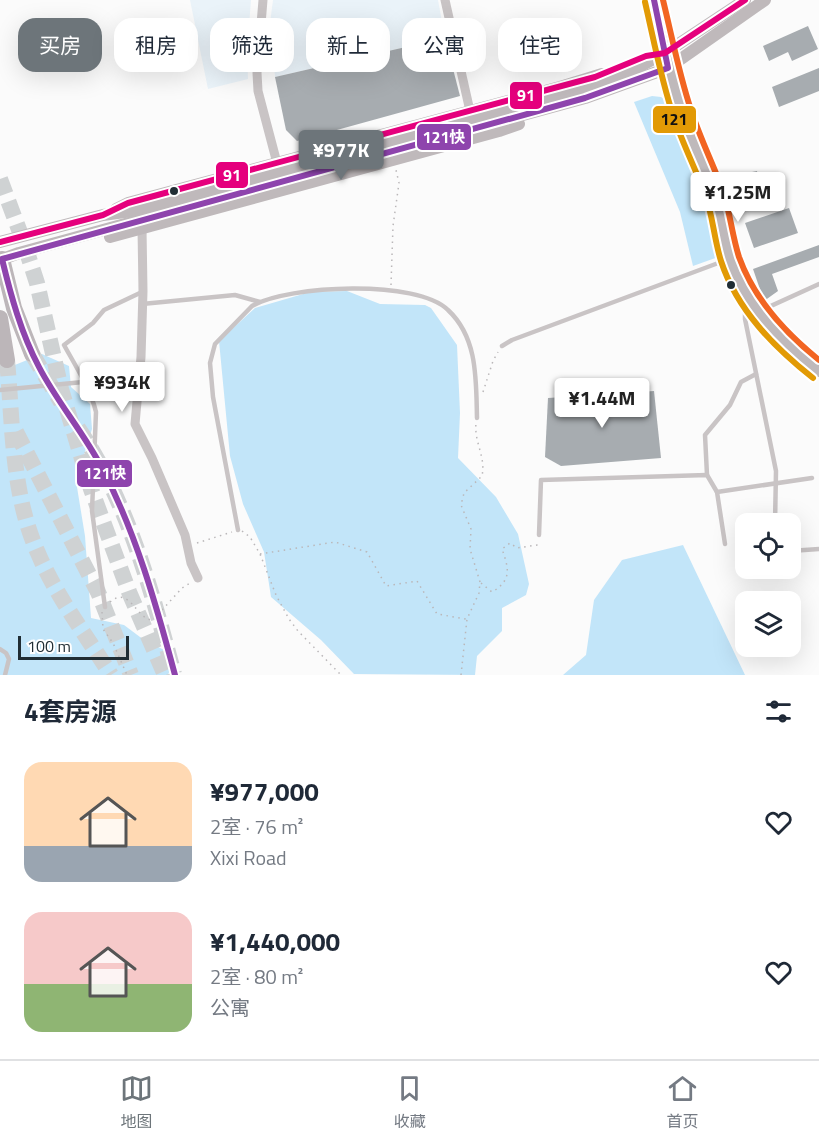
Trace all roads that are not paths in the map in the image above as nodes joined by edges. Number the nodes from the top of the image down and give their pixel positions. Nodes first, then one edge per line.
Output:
1 (263, 0) edge
2 (445, 0) edge
3 (654, 0) edge
4 (745, 0) edge
5 (765, 0) edge
6 (665, 53) junction
7 (668, 68) junction
8 (585, 98) junction
9 (470, 111) junction
10 (277, 163) junction
11 (103, 215) junction
12 (142, 228) junction
13 (0, 242) edge
14 (1, 259) edge
15 (730, 259) junction
16 (819, 284) edge
17 (143, 291) junction
18 (745, 292) junction
19 (260, 302) junction
20 (142, 304) junction
21 (757, 312) junction
22 (0, 318) edge
23 (502, 346) road end
24 (32, 354) tunnel mouth
25 (7, 360) tunnel mouth
26 (819, 371) edge
27 (756, 374) junction
28 (83, 382) junction
29 (0, 390) edge
30 (477, 418) road end
31 (707, 475) junction
32 (812, 478) dead end
33 (776, 484) junction
34 (717, 492) junction
35 (775, 513) edge
36 (238, 530) road end
37 (539, 535) road end
38 (725, 544) dead end
39 (819, 549) edge
40 (801, 550) edge
41 (198, 578) road end
42 (105, 607) road end
43 (0, 649) edge
44 (5, 675) edge

1 - 10 street
2 - 9 street
3 - 6 main road
4 - 6 main road
5 - 7 main road
6 - 7 main road
6 - 9 main road
6 - 11 main road
7 - 8 main road
7 - 15 main road
8 - 12 main road
8 - 14 main road
9 - 10 main road
10 - 11 main road
11 - 13 main road
12 - 14 main road
12 - 17 street
14 - 24 highway
15 - 18 main road
15 - 23 lane
16 - 21 lane
17 - 20 street
17 - 28 lane
18 - 21 main road
18 - 27 lane
19 - 20 lane
19 - 30 lane
19 - 36 lane
20 - 41 street
21 - 26 main road
22 - 25 highway
27 - 31 lane
27 - 33 lane
28 - 29 lane
28 - 42 lane
31 - 34 lane
31 - 37 lane
32 - 33 lane
33 - 34 lane
33 - 35 lane
34 - 38 lane
39 - 40 lane
43 - 44 lane

